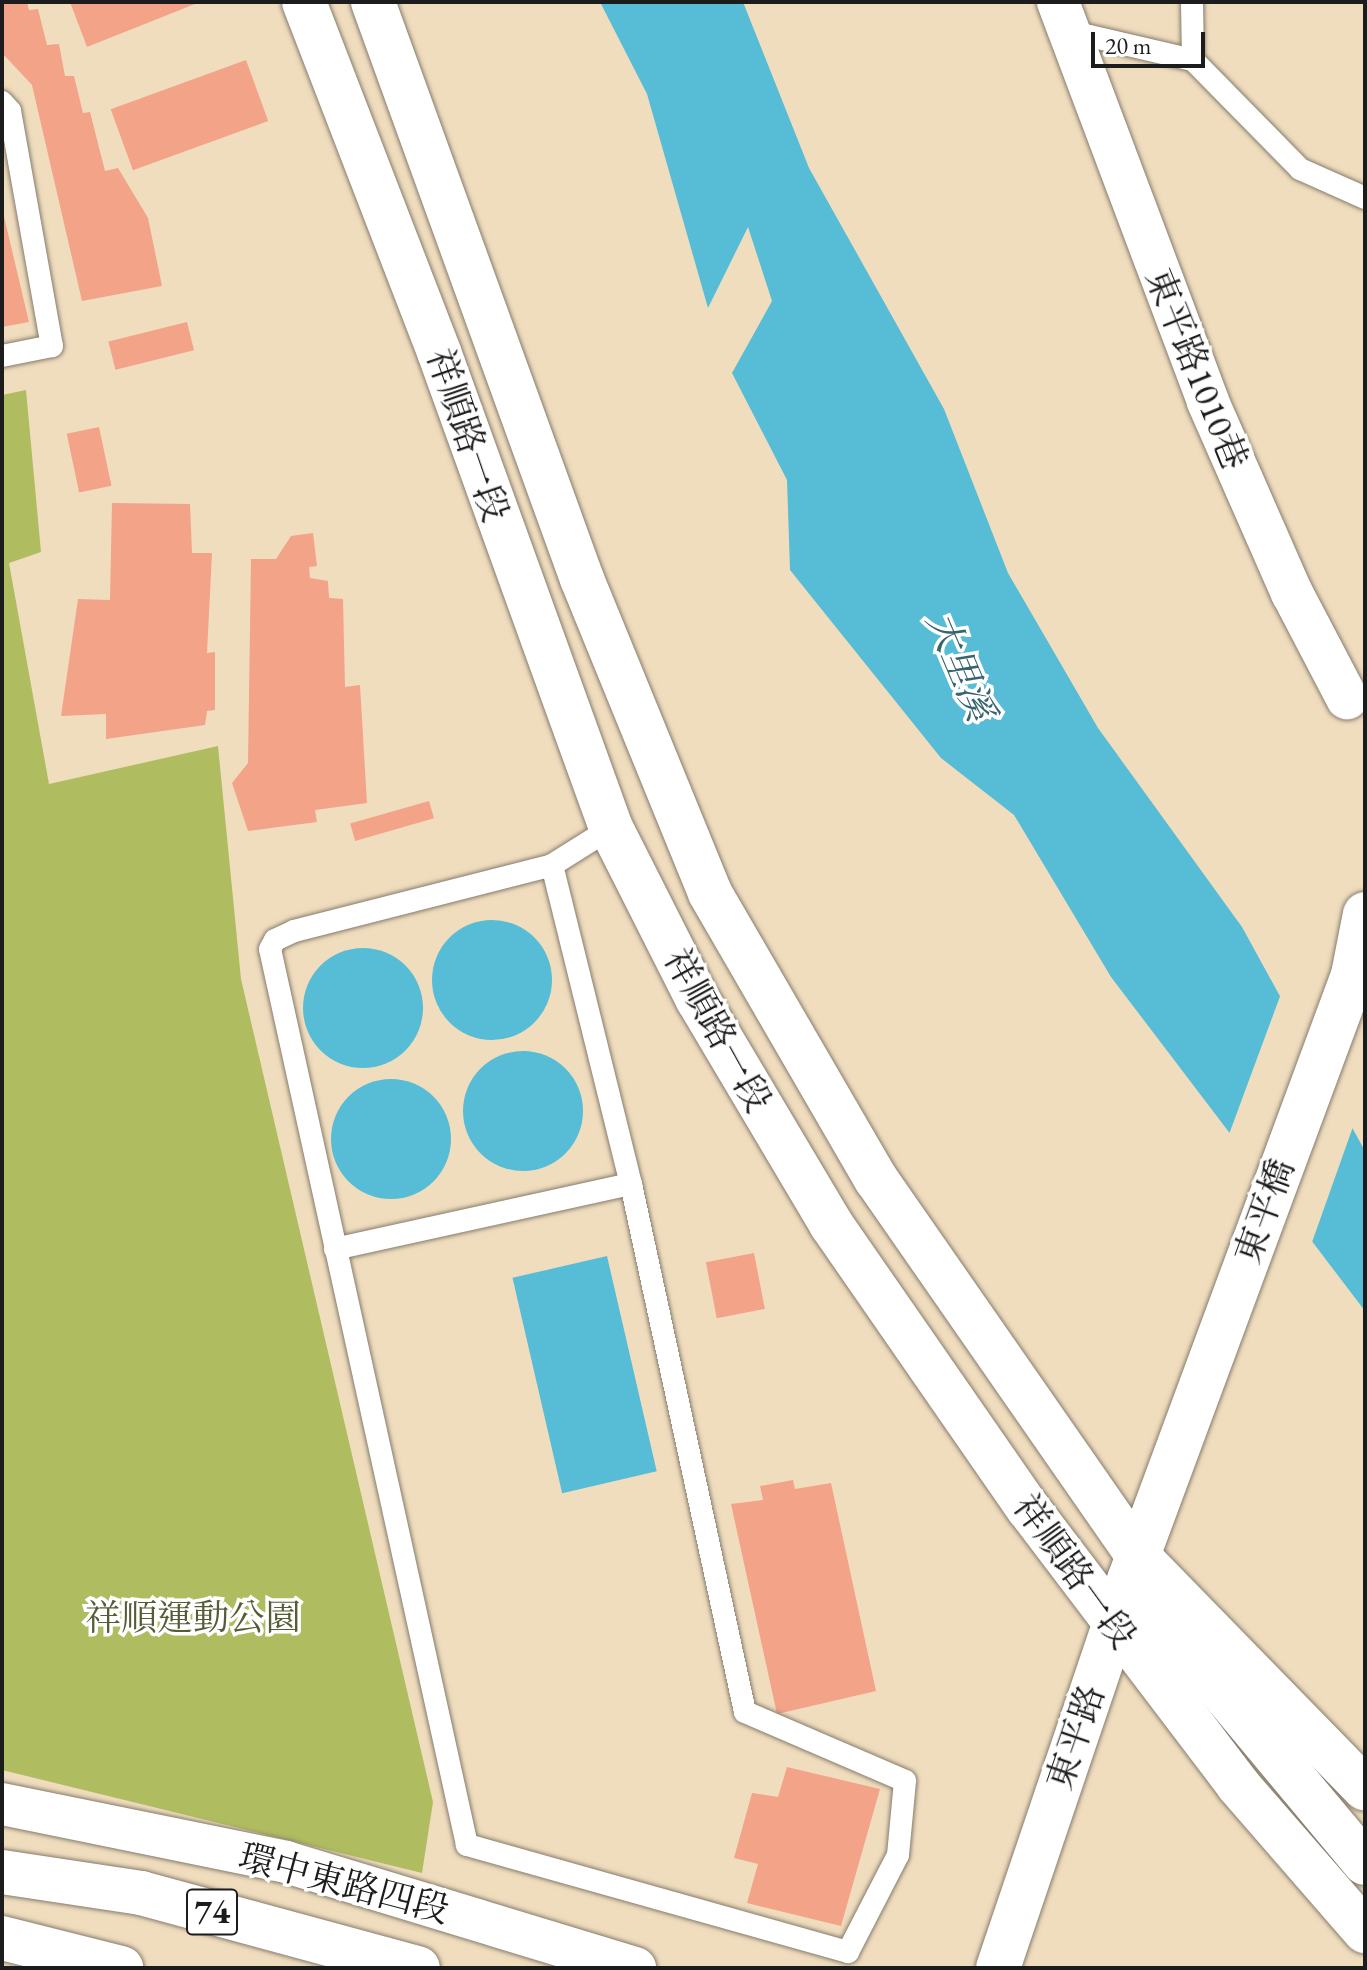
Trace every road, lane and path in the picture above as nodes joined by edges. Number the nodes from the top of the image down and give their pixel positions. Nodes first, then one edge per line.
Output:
1 (304, 2) edge
2 (373, 2) edge
3 (1192, 2) edge
4 (1063, 17) edge
5 (1193, 60) junction
6 (2, 102) edge
7 (1365, 198) edge
8 (2, 356) edge
9 (1347, 698) dead end
10 (611, 828) junction
11 (552, 865) junction
12 (1365, 914) edge
13 (631, 1184) junction
14 (335, 1249) junction
15 (1156, 1507) joint
16 (1134, 1568) junction
17 (1113, 1624) junction
18 (1365, 1789) edge
19 (2, 1804) edge
20 (1365, 1863) edge
21 (2, 1872) edge
22 (1365, 1931) edge
23 (2, 1938) edge
24 (121, 1968) edge
25 (418, 1968) edge
26 (635, 1968) edge
27 (998, 1968) edge

1 - 10 main road, 祥順路一段
2 - 16 main road, 祥順路一段
3 - 5 lane
4 - 5 lane, 東平路1010巷
4 - 9 street, 東平路1010巷
5 - 7 lane
6 - 8 lane
10 - 11 lane
10 - 17 main road, 祥順路一段
11 - 13 lane
11 - 14 lane
12 - 15 main road, 東平橋
13 - 14 lane
13 - 14 lane
15 - 16 main road, 東平路
16 - 17 main road, 東平路
16 - 18 main road, 祥順路一段
16 - 20 main road
17 - 22 main road, 祥順路一段
17 - 27 main road, 東平路
19 - 26 street, 環中東路四段
21 - 25 main road, 74
23 - 24 main road

